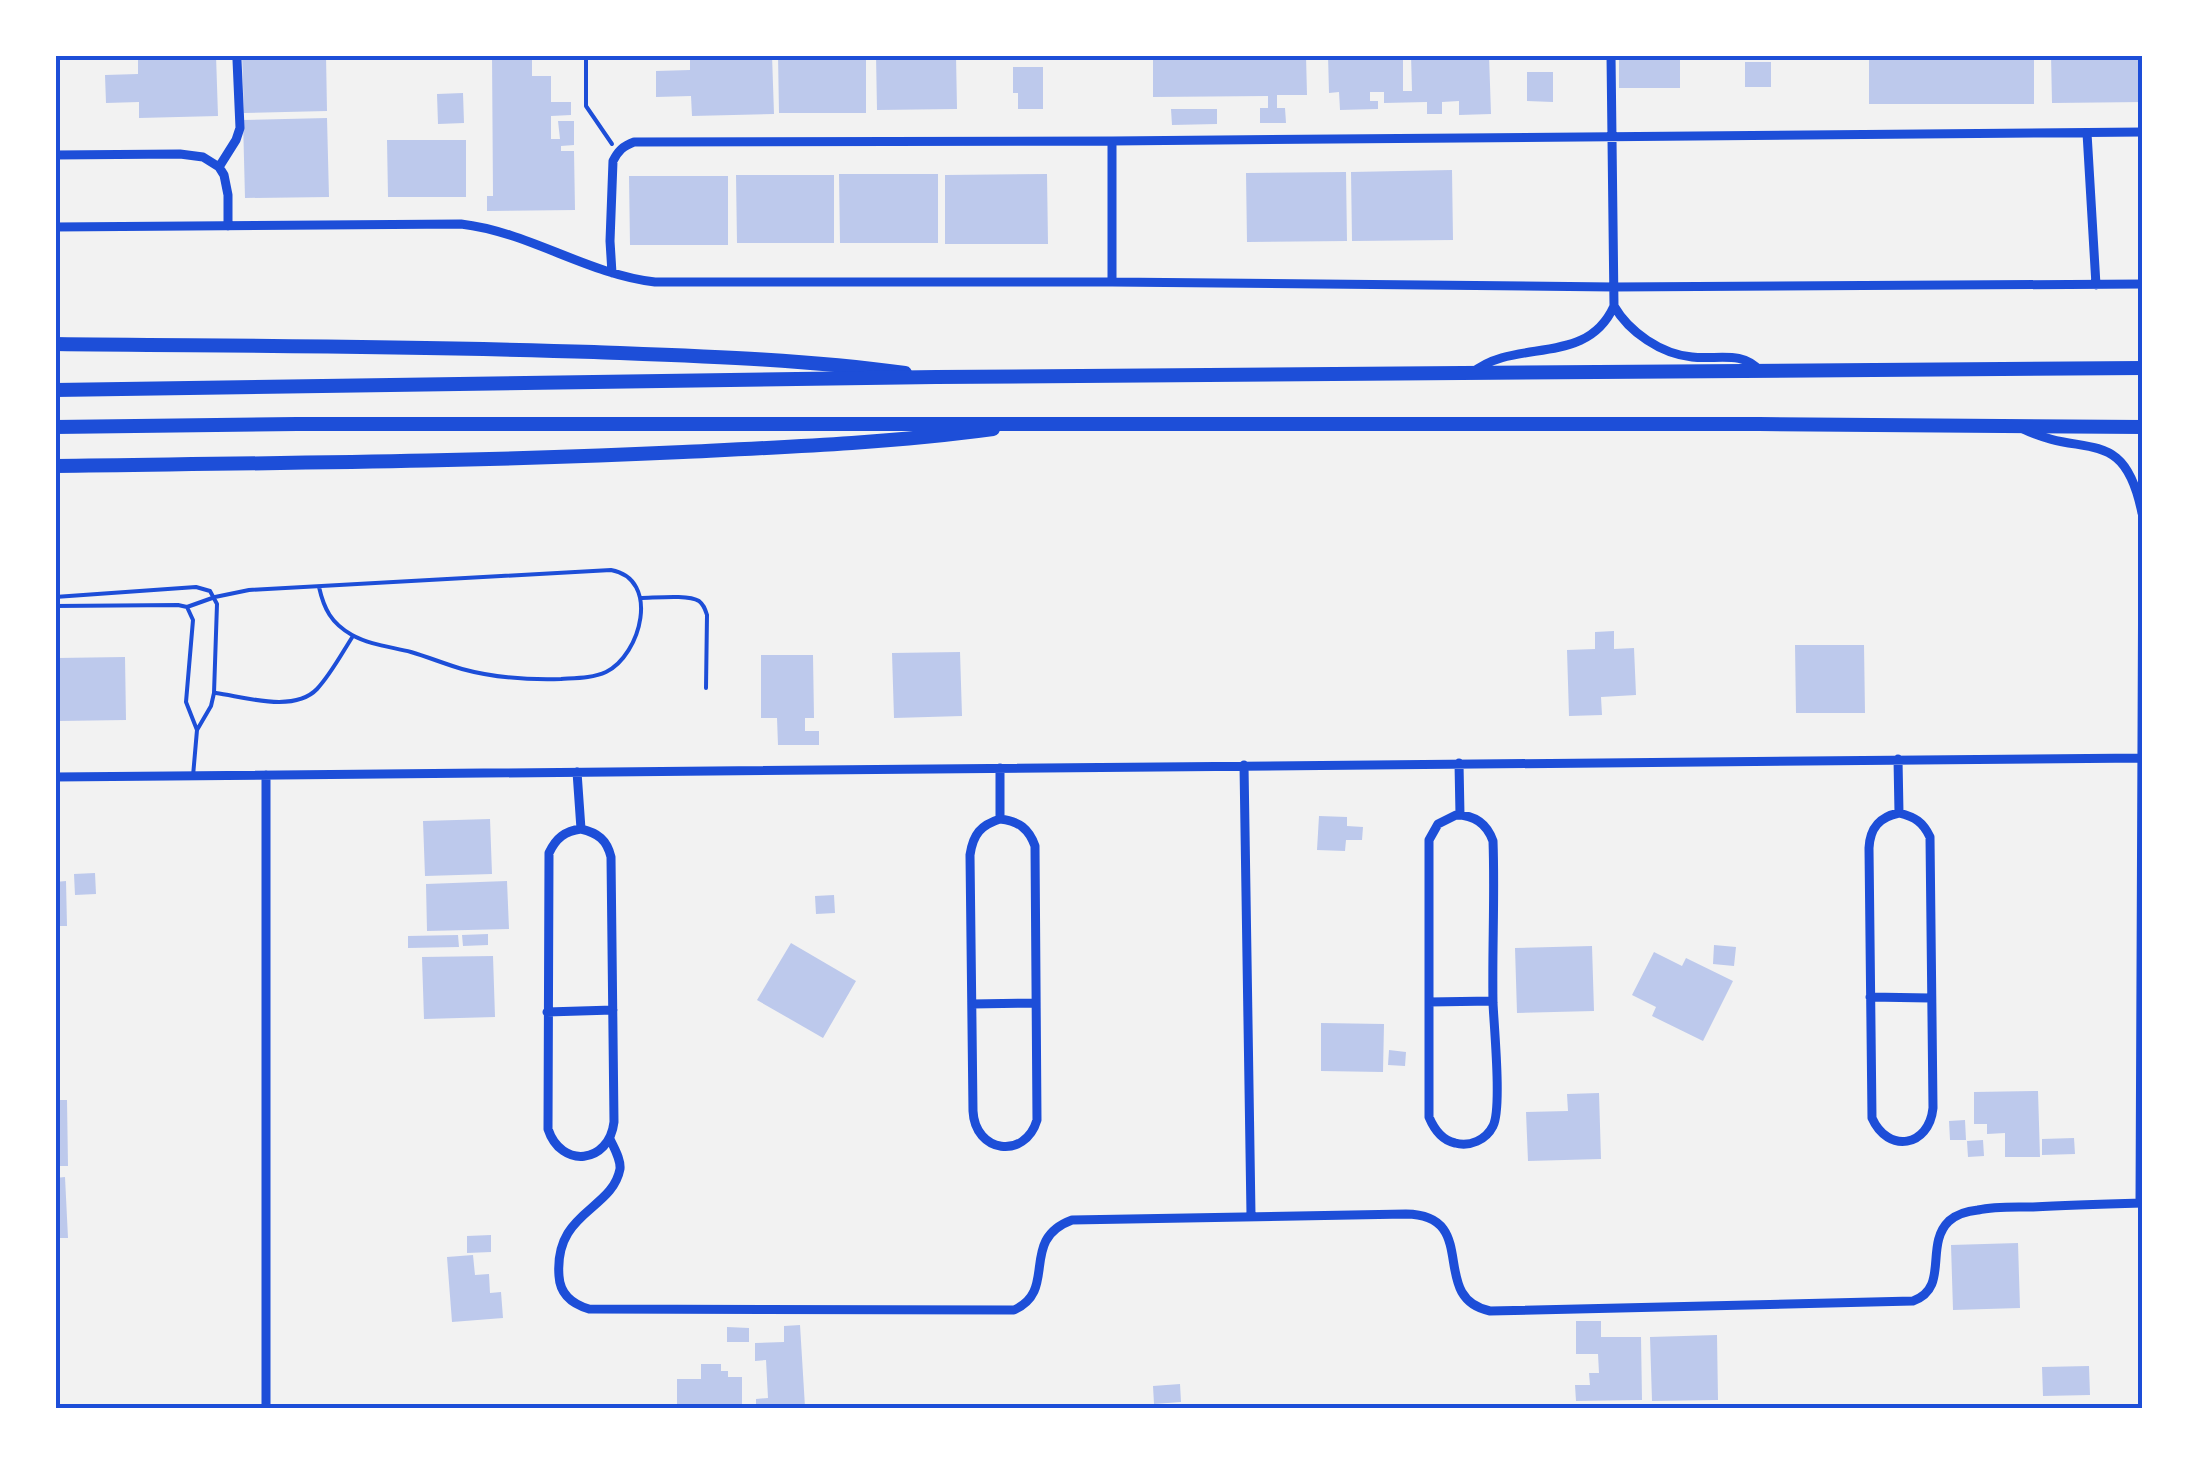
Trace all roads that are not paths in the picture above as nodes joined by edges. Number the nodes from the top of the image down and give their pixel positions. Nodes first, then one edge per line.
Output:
1 (1612, 55) edge
2 (237, 60) dead end
3 (2143, 132) edge
4 (2087, 133) junction
5 (1612, 135) junction
6 (1112, 141) junction
7 (55, 155) edge
8 (219, 167) junction
9 (228, 226) junction
10 (55, 227) edge
11 (612, 273) junction
12 (1112, 282) junction
13 (2143, 284) edge
14 (2096, 285) junction
15 (1614, 287) junction
16 (1614, 306) junction
17 (55, 344) edge
18 (2143, 368) edge
19 (1760, 371) junction
20 (1472, 372) junction
21 (936, 377) junction
22 (55, 390) edge
23 (1027, 424) junction
24 (55, 427) edge
25 (2143, 427) edge
26 (2020, 428) junction
27 (55, 466) edge
28 (2143, 512) edge
29 (319, 587) junction
30 (55, 597) edge
31 (215, 597) junction
32 (640, 598) junction
33 (55, 606) edge
34 (186, 607) junction
35 (354, 636) junction
36 (706, 688) dead end
37 (214, 693) junction
38 (197, 730) junction
39 (2142, 758) edge
40 (1898, 759) junction
41 (1459, 764) junction
42 (1244, 765) junction
43 (1000, 768) junction
44 (577, 772) junction
45 (266, 775) junction
46 (193, 776) junction
47 (55, 777) edge
48 (1899, 813) junction
49 (1460, 815) junction
50 (1000, 819) junction
51 (582, 829) junction
52 (1870, 997) junction
53 (1930, 998) junction
54 (1493, 1001) junction
55 (1430, 1002) junction
56 (1036, 1003) junction
57 (972, 1004) junction
58 (613, 1010) junction
59 (547, 1012) junction
60 (610, 1139) junction
61 (2142, 1202) edge
62 (1251, 1214) junction
63 (266, 1408) edge

1 - 5 street
2 - 8 street
3 - 4 street
4 - 5 street
4 - 14 street
5 - 6 street
5 - 15 street
6 - 11 street
6 - 12 street
7 - 8 street
8 - 9 street
9 - 10 street
9 - 11 street
11 - 12 street
12 - 15 street
13 - 14 street
14 - 15 street
15 - 16 street
16 - 19 street
16 - 20 street
17 - 21 main road
18 - 19 main road
19 - 20 main road
20 - 21 main road
21 - 22 main road
23 - 24 main road
23 - 26 main road
23 - 27 main road
25 - 26 main road
26 - 28 street
28 - 39 street
29 - 31 lane
29 - 32 lane
29 - 35 lane
30 - 31 lane
31 - 34 lane
31 - 37 lane
32 - 35 lane
32 - 36 lane
33 - 34 lane
34 - 38 lane
35 - 37 lane
37 - 38 lane
38 - 46 lane
39 - 40 street
39 - 61 street
40 - 41 street
40 - 48 street
41 - 42 street
41 - 49 street
42 - 43 street
42 - 62 street
43 - 44 street
43 - 50 street
44 - 45 street
44 - 51 street
45 - 46 street
45 - 63 street
46 - 47 street
48 - 52 street
48 - 53 street
49 - 54 street
49 - 55 street
50 - 56 street
50 - 57 street
51 - 58 street
51 - 59 street
52 - 53 street
52 - 53 street
54 - 55 street
54 - 55 street
56 - 57 street
56 - 57 street
58 - 59 street
58 - 60 street
59 - 60 street
60 - 62 street
61 - 62 street

